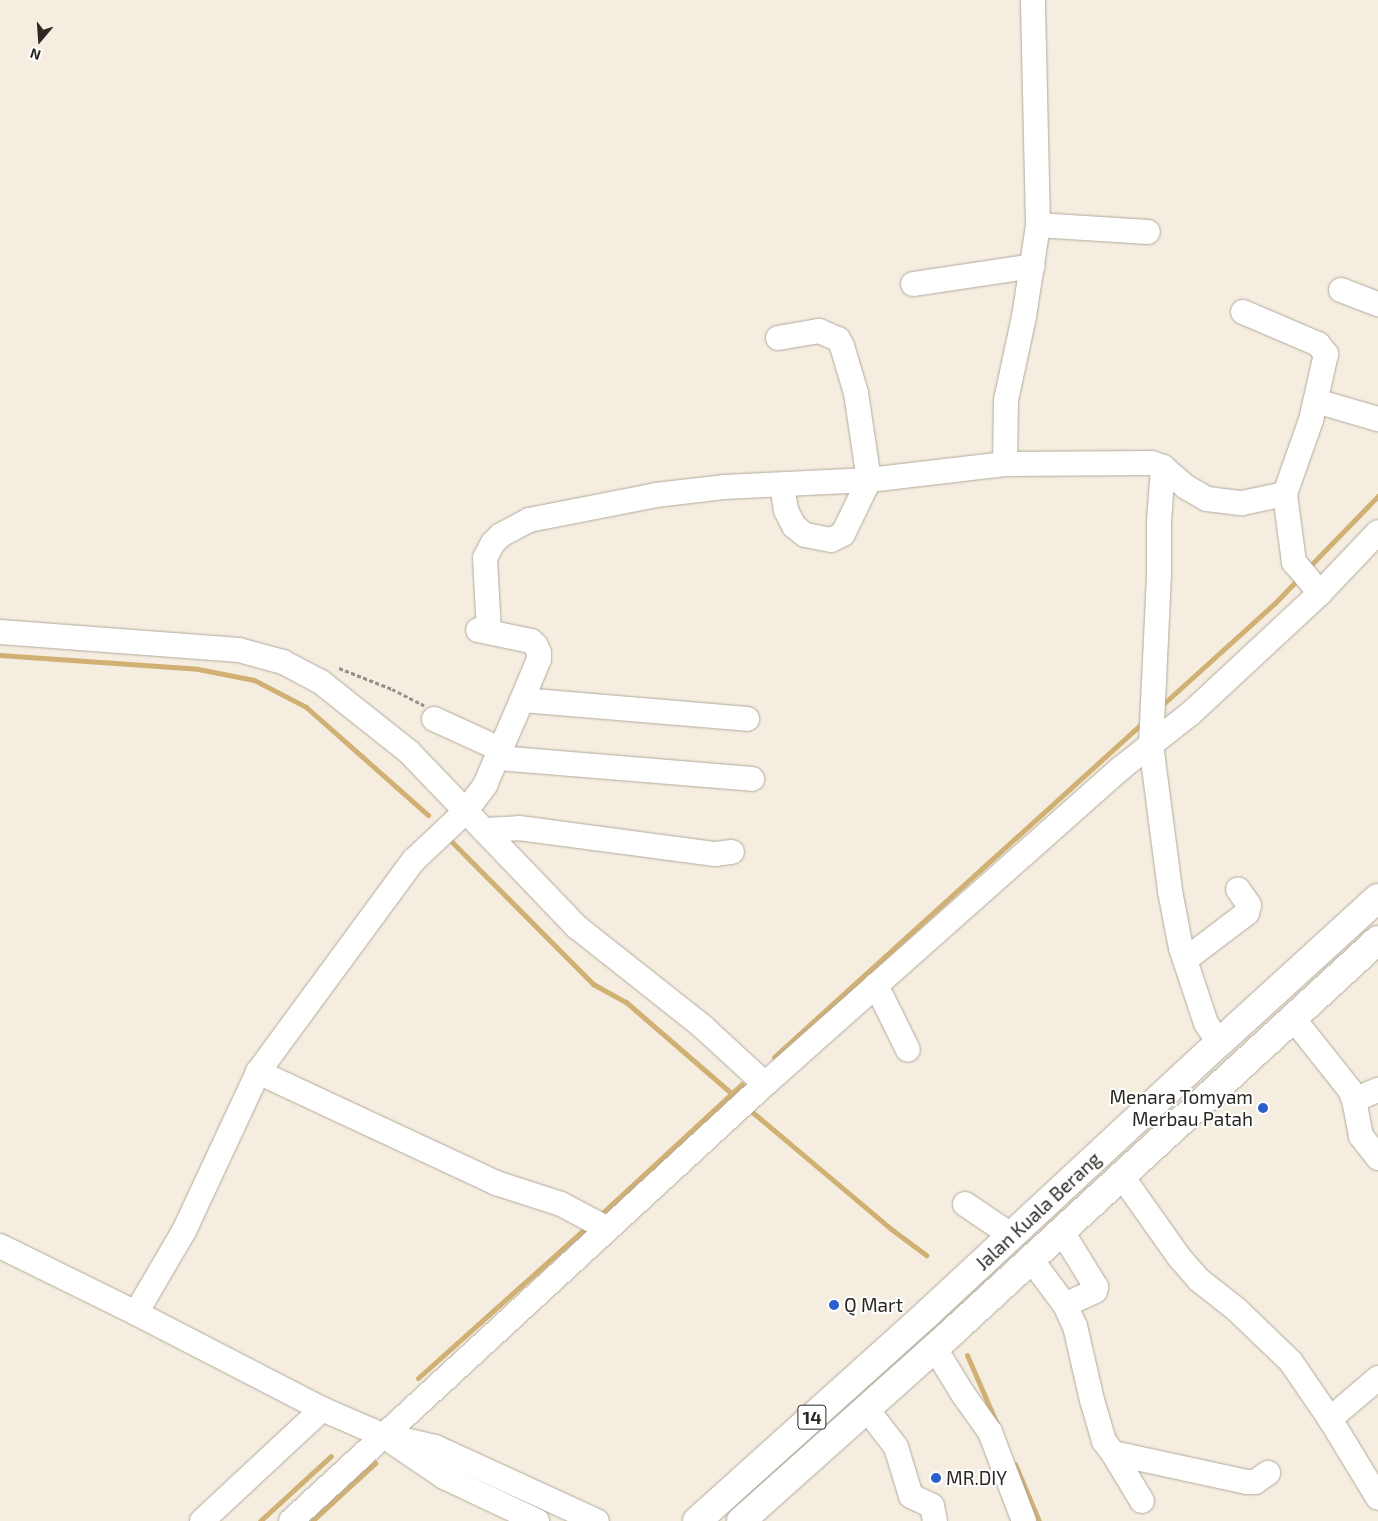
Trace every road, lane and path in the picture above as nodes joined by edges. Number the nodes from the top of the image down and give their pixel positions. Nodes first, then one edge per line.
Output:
1 (1033, 0) edge
2 (1038, 225) junction
3 (1148, 232) dead end
4 (1033, 266) junction
5 (914, 284) dead end
6 (1341, 290) dead end
7 (1378, 304) edge
8 (1243, 312) dead end
9 (778, 338) dead end
10 (1316, 401) junction
11 (1378, 419) edge
12 (1005, 464) junction
13 (1163, 467) junction
14 (869, 480) junction
15 (782, 486) junction
16 (1285, 494) junction
17 (1378, 532) edge
18 (1316, 589) junction
19 (0, 632) edge
20 (339, 668) dead end
21 (522, 700) junction
22 (434, 719) joint
23 (748, 719) dead end
24 (1151, 739) junction
25 (500, 754) junction
26 (752, 780) dead end
27 (465, 812) junction
28 (484, 830) junction
29 (732, 852) dead end
30 (1238, 889) dead end
31 (1378, 898) edge
32 (1378, 940) edge
33 (1185, 960) junction
34 (876, 985) junction
35 (1292, 1017) junction
36 (1219, 1043) junction
37 (908, 1050) dead end
38 (258, 1072) junction
39 (765, 1084) junction
40 (1378, 1090) edge
41 (1354, 1100) junction
42 (1378, 1158) edge
43 (1121, 1175) junction
44 (965, 1204) dead end
45 (608, 1229) junction
46 (1061, 1230) junction
47 (1012, 1236) junction
48 (0, 1246) edge
49 (1030, 1258) junction
50 (1065, 1305) junction
51 (136, 1313) junction
52 (934, 1347) junction
53 (1378, 1378) edge
54 (322, 1408) junction
55 (866, 1408) junction
56 (1330, 1419) junction
57 (384, 1436) junction
58 (1113, 1453) junction
59 (1268, 1474) dead end
60 (1378, 1498) edge
61 (1142, 1501) dead end
62 (702, 1516) edge
63 (202, 1521) edge
64 (291, 1521) edge
65 (537, 1521) edge
66 (597, 1521) edge
67 (674, 1521) edge
68 (742, 1521) edge
69 (935, 1521) edge
70 (1024, 1521) edge

1 - 2 street
2 - 3 street
2 - 4 street
4 - 5 street
4 - 12 street
6 - 7 street
8 - 10 street
9 - 14 street
10 - 11 street
10 - 16 street
12 - 13 street
12 - 14 street
13 - 16 street
13 - 24 street
14 - 15 street
14 - 15 street
15 - 21 street
16 - 18 street
17 - 18 street
18 - 24 street
19 - 27 street
20 - 22 path
21 - 23 street
21 - 25 street
22 - 25 street
24 - 33 street
24 - 34 street
25 - 26 street
25 - 27 street
27 - 28 street
27 - 38 street
28 - 29 street
28 - 39 street
30 - 33 street
31 - 36 highway, Jalan Kuala Berang / 14
32 - 35 highway, Jalan Kuala Berang / 14
33 - 36 street
34 - 37 street
34 - 39 street
35 - 41 street
35 - 43 highway, Jalan Kuala Berang / 14
36 - 47 highway, Jalan Kuala Berang / 14
38 - 45 street
38 - 51 street
39 - 45 street
40 - 41 street
41 - 42 street
43 - 46 highway, Jalan Kuala Berang / 14
43 - 56 street
44 - 47 street
45 - 57 street
46 - 49 highway, Jalan Kuala Berang / 14
46 - 50 street
47 - 62 highway, Jalan Kuala Berang / 14
48 - 51 street
49 - 50 street
49 - 52 highway, Jalan Kuala Berang / 14
50 - 58 street
51 - 54 street
52 - 55 highway, Jalan Kuala Berang / 14
52 - 70 street
53 - 56 street
54 - 57 street
54 - 63 street
55 - 68 highway, Jalan Kuala Berang / 14
55 - 69 street
56 - 60 street
57 - 64 street
57 - 65 street
57 - 66 street
58 - 59 street
58 - 61 street
62 - 67 highway

